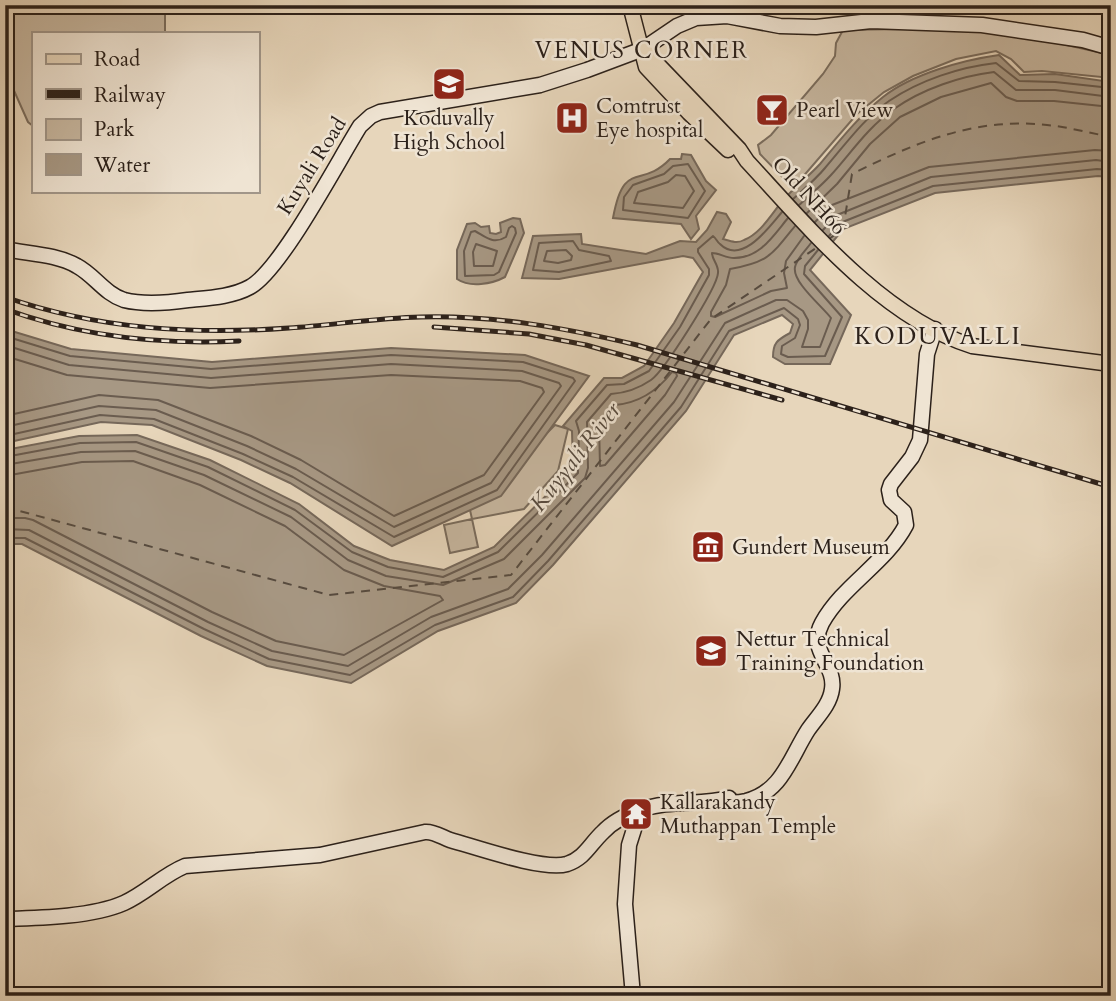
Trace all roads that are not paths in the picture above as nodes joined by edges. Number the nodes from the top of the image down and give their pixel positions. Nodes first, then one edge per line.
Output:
1 (630, 5) edge
2 (1111, 48) edge
3 (643, 49) junction
4 (5, 249) edge
5 (934, 329) junction
6 (1111, 364) edge
7 (640, 810) junction
8 (5, 919) edge
9 (633, 996) edge

1 - 3 main road, Old NH66
2 - 3 main road, Kuyali Road
3 - 4 main road, Kuyali Road
3 - 5 main road, Old NH66
5 - 6 main road, Old NH66
5 - 7 main road
7 - 8 main road
7 - 9 main road

